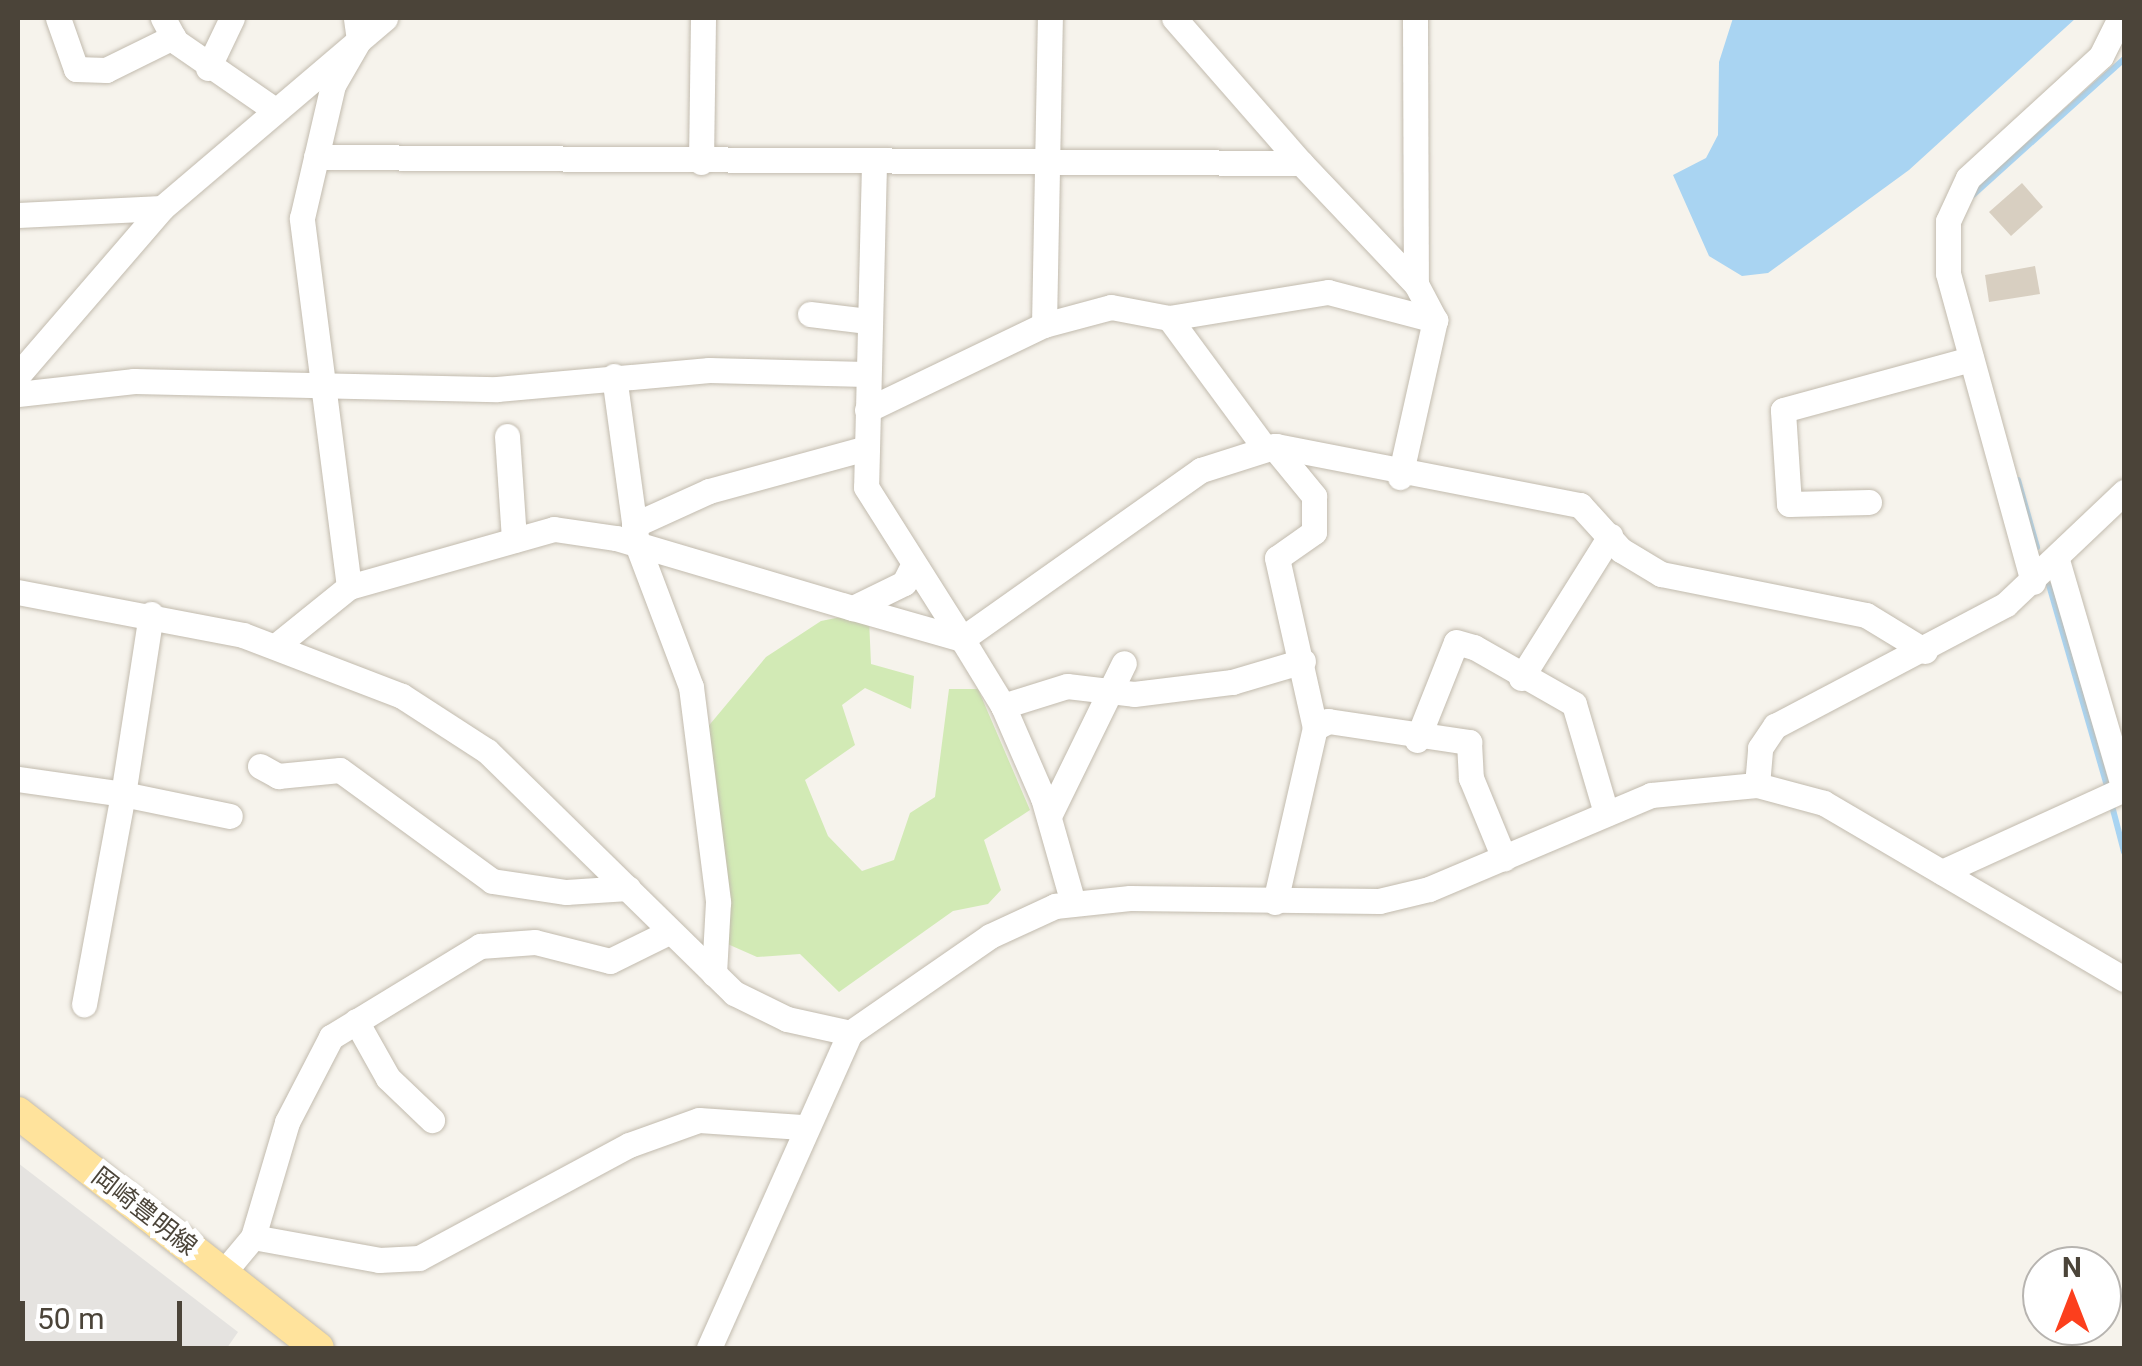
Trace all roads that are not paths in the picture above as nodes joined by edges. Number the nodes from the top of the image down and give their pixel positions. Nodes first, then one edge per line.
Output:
1 (58, 18) edge
2 (232, 18) edge
3 (385, 18) edge
4 (703, 18) edge
5 (1050, 18) edge
6 (1174, 18) edge
7 (1415, 18) edge
8 (2120, 18) edge
9 (168, 27) edge
10 (357, 29) edge
11 (208, 68) junction
12 (274, 110) junction
13 (316, 157) junction
14 (701, 162) junction
15 (1301, 163) junction
16 (874, 164) junction
17 (1047, 166) junction
18 (162, 208) junction
19 (18, 214) edge
20 (1416, 284) junction
21 (810, 314) dead end
22 (1169, 318) junction
23 (1434, 320) junction
24 (868, 321) junction
25 (1044, 326) junction
26 (1971, 359) junction
27 (866, 374) junction
28 (18, 376) edge
29 (614, 376) junction
30 (324, 387) junction
31 (18, 394) edge
32 (867, 410) junction
33 (507, 436) dead end
34 (1268, 447) junction
35 (866, 448) junction
36 (1400, 477) junction
37 (2124, 492) edge
38 (1868, 502) dead end
39 (636, 534) junction
40 (1610, 536) junction
41 (514, 540) junction
42 (2056, 560) junction
43 (912, 567) junction
44 (2033, 582) junction
45 (349, 587) junction
46 (18, 592) edge
47 (853, 608) junction
48 (151, 614) junction
49 (962, 639) junction
50 (276, 645) junction
51 (1925, 651) junction
52 (1303, 661) junction
53 (1124, 663) dead end
54 (1520, 678) junction
55 (1112, 694) junction
56 (1003, 706) junction
57 (1315, 728) junction
58 (1417, 740) junction
59 (260, 766) dead end
60 (18, 778) edge
61 (1757, 785) junction
62 (2122, 790) edge
63 (123, 794) junction
64 (1606, 813) junction
65 (230, 816) dead end
66 (1049, 816) junction
67 (1504, 858) junction
68 (1942, 872) junction
69 (628, 888) junction
70 (1275, 902) junction
71 (1073, 903) junction
72 (669, 932) junction
73 (714, 974) junction
74 (2124, 980) edge
75 (84, 1004) dead end
76 (356, 1021) junction
77 (850, 1034) junction
78 (18, 1113) edge
79 (432, 1120) dead end
80 (802, 1128) junction
81 (253, 1237) junction
82 (223, 1273) junction
83 (318, 1348) edge
84 (709, 1348) edge

1 - 9 street
2 - 11 street
3 - 10 street
4 - 14 street
5 - 17 street
6 - 15 street
7 - 20 street
8 - 26 street
9 - 11 street
10 - 12 street
10 - 13 street
11 - 12 street
12 - 18 street
13 - 14 street
13 - 30 street
14 - 16 street
15 - 17 street
15 - 20 street
16 - 17 street
16 - 24 street
17 - 25 street
18 - 19 street
18 - 28 street
20 - 23 street
21 - 24 street
22 - 23 street
22 - 25 street
22 - 34 street
23 - 36 street
24 - 27 street
25 - 32 street
26 - 38 street
26 - 44 street
27 - 29 street
27 - 32 street
29 - 30 street
29 - 39 street
30 - 31 street
30 - 45 street
32 - 35 street
33 - 41 street
34 - 36 street
34 - 49 street
34 - 52 street
35 - 39 street
35 - 43 street
36 - 40 street
37 - 42 street
39 - 41 street
39 - 47 street
39 - 73 street
40 - 51 street
40 - 54 street
41 - 45 street
42 - 44 street
42 - 62 street
43 - 47 street
43 - 49 street
44 - 51 street
45 - 50 street
46 - 48 street
47 - 49 street
48 - 50 street
48 - 63 street
49 - 56 street
50 - 69 street
51 - 61 street
52 - 55 street
52 - 57 street
53 - 55 street
54 - 58 street
54 - 64 street
55 - 56 street
55 - 66 street
56 - 66 street
57 - 58 street
57 - 70 street
58 - 67 street
59 - 69 street
60 - 63 street
61 - 64 street
61 - 68 street
62 - 68 street
63 - 65 street
63 - 75 street
64 - 67 street
66 - 71 street
67 - 70 street
68 - 74 street
69 - 72 street
70 - 71 street
71 - 77 street
72 - 73 street
72 - 76 street
73 - 77 street
76 - 79 street
76 - 81 street
77 - 80 street
78 - 82 main road, 岡崎豊明線
80 - 81 street
80 - 84 street
81 - 82 street
82 - 83 main road, 岡崎豊明線

